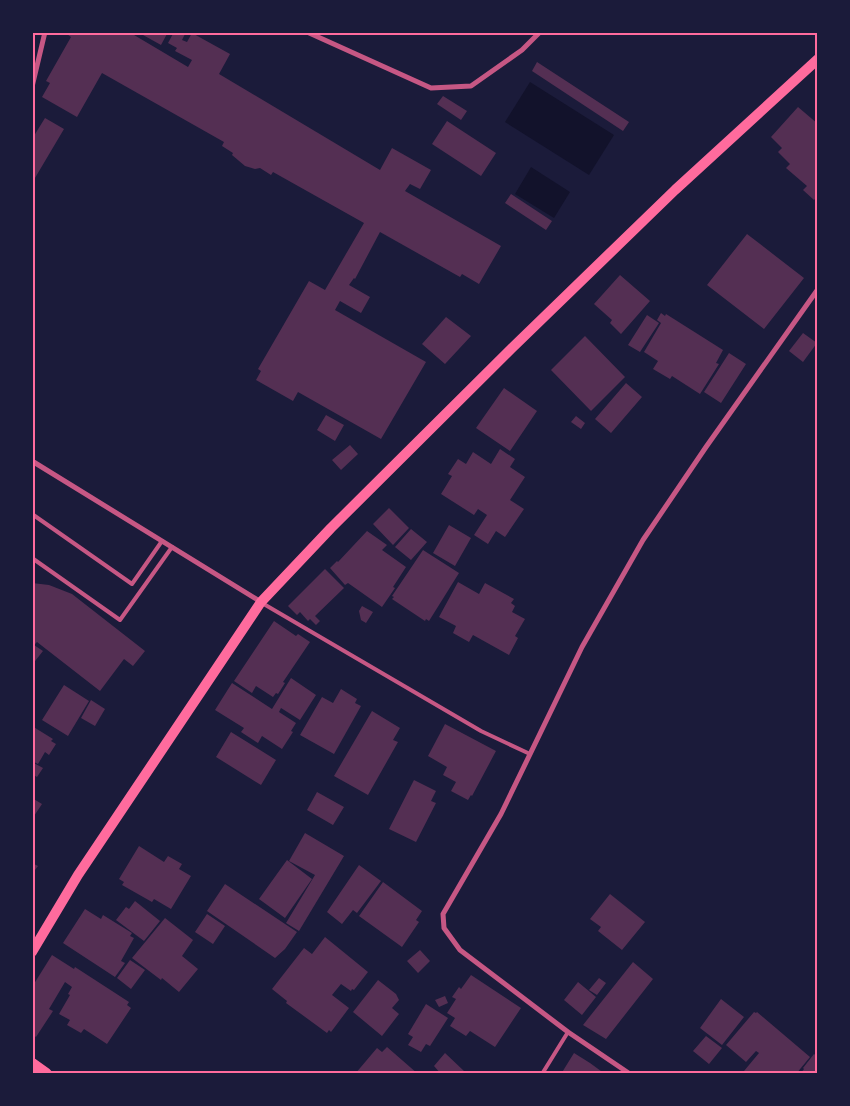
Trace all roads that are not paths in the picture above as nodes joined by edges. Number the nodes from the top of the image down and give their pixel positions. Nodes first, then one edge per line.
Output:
1 (45, 32) edge
2 (307, 32) edge
3 (540, 32) edge
4 (818, 59) edge
5 (32, 86) edge
6 (818, 289) edge
7 (32, 461) edge
8 (32, 514) edge
9 (162, 541) junction
10 (172, 547) junction
11 (32, 558) edge
12 (260, 602) junction
13 (530, 754) junction
14 (32, 952) edge
15 (568, 1032) junction
16 (32, 1064) edge
17 (46, 1074) edge
18 (542, 1074) edge
19 (630, 1074) edge

1 - 5 street
2 - 3 street
4 - 12 main road
6 - 13 street
7 - 9 street
8 - 9 lane
9 - 10 street
10 - 11 lane
10 - 12 street
12 - 13 lane
12 - 14 main road
13 - 15 street
15 - 18 lane
15 - 19 street
16 - 17 main road

